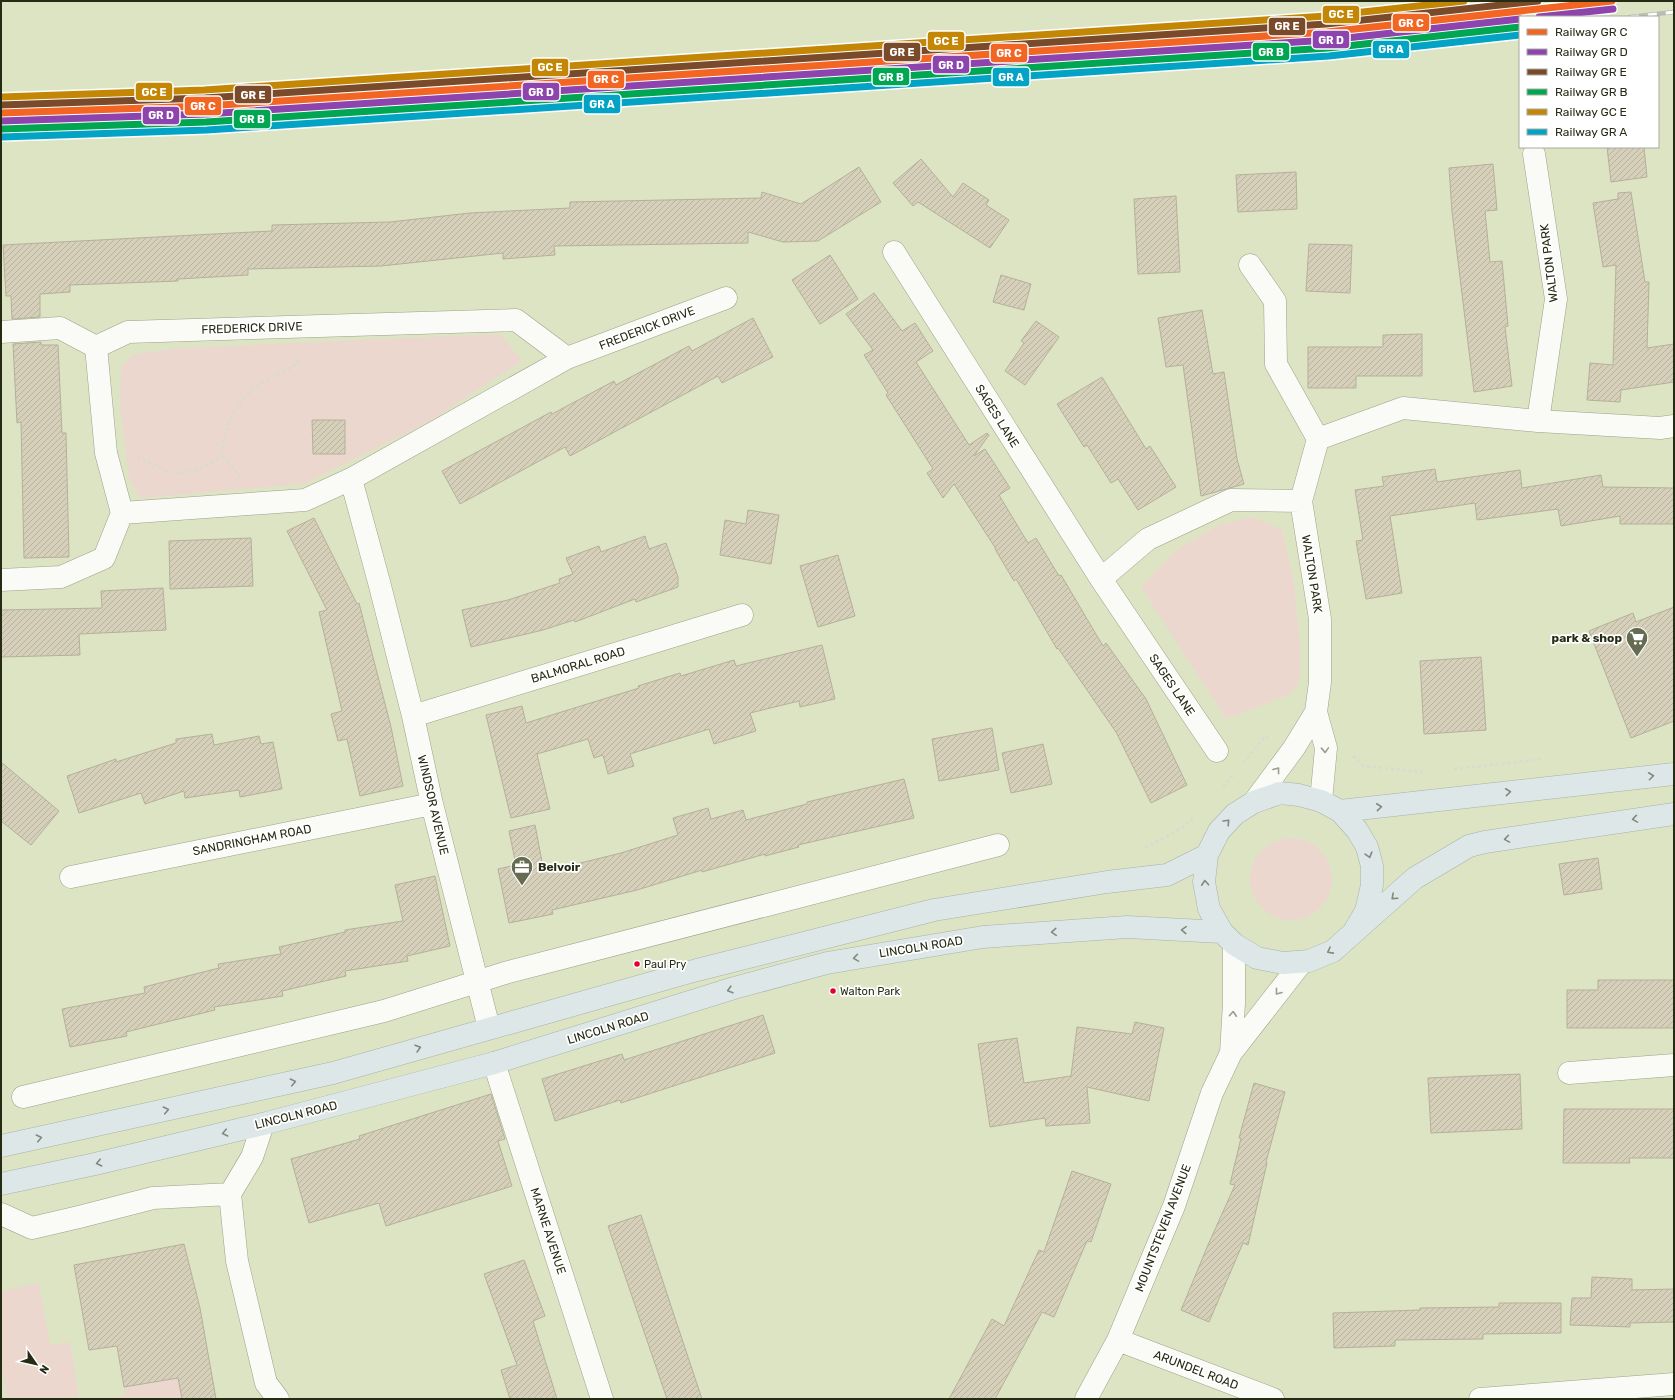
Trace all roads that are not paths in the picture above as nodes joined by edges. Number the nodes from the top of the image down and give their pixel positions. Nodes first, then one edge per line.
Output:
1 (1534, 154) dead end
2 (894, 252) dead end
3 (1250, 265) dead end
4 (726, 298) dead end
5 (1, 332) edge
6 (96, 346) junction
7 (567, 358) junction
8 (1538, 421) junction
9 (1674, 426) edge
10 (1318, 439) junction
11 (351, 479) junction
12 (1301, 501) junction
13 (122, 513) junction
14 (1101, 579) junction
15 (1, 580) edge
16 (742, 615) dead end
17 (1316, 712) junction
18 (413, 716) junction
19 (1217, 751) dead end
20 (1674, 774) edge
21 (1254, 802) junction
22 (432, 804) junction
23 (1331, 806) junction
24 (1674, 814) edge
25 (998, 845) dead end
26 (1207, 855) junction
27 (72, 877) dead end
28 (1353, 933) junction
29 (1228, 938) junction
30 (1302, 962) junction
31 (477, 983) junction
32 (489, 1028) junction
33 (1231, 1052) junction
34 (494, 1063) junction
35 (1674, 1065) edge
36 (1569, 1073) dead end
37 (23, 1098) dead end
38 (263, 1124) junction
39 (1, 1146) edge
40 (1, 1184) edge
41 (230, 1194) junction
42 (1, 1214) edge
43 (1118, 1340) junction
44 (1674, 1384) edge
45 (278, 1399) edge
46 (602, 1399) edge
47 (1086, 1399) edge
48 (1273, 1399) edge
49 (1480, 1399) edge

1 - 8 street, WALTON PARK
2 - 14 street, SAGES LANE
3 - 10 street
4 - 7 street, FREDERICK DRIVE
5 - 6 street
6 - 7 street, FREDERICK DRIVE
6 - 13 street
7 - 11 street, FREDERICK DRIVE
8 - 9 street
8 - 10 street
10 - 12 street, WALTON PARK
11 - 13 street, FREDERICK DRIVE
11 - 18 street, WINDSOR AVENUE
12 - 14 street
12 - 17 street, WALTON PARK
13 - 15 street
14 - 19 street, SAGES LANE
16 - 18 street, BALMORAL ROAD
21 -> 17 street, WALTON PARK
17 -> 23 street, WALTON PARK
18 - 22 street, WINDSOR AVENUE
23 -> 20 highway
21 - 23 highway
26 -> 21 highway
22 - 27 street, SANDRINGHAM ROAD
22 - 31 street, WINDSOR AVENUE
23 -> 28 highway
24 -> 28 highway
25 - 31 street
29 -> 26 highway
26 - 32 highway
28 -> 30 highway
29 - 30 highway
33 -> 29 street, MOUNTSTEVEN AVENUE
29 -> 34 highway, LINCOLN ROAD
30 -> 33 street, MOUNTSTEVEN AVENUE
31 - 32 street, WINDSOR AVENUE
31 - 37 street
39 -> 32 highway
33 - 43 street, MOUNTSTEVEN AVENUE
34 - 38 highway, LINCOLN ROAD
34 - 46 street, MARNE AVENUE
35 - 36 street
38 -> 40 highway, LINCOLN ROAD
38 - 41 street
41 - 42 street
41 - 45 street
43 - 47 street, MOUNTSTEVEN AVENUE
43 - 48 street, ARUNDEL ROAD
44 - 49 street

